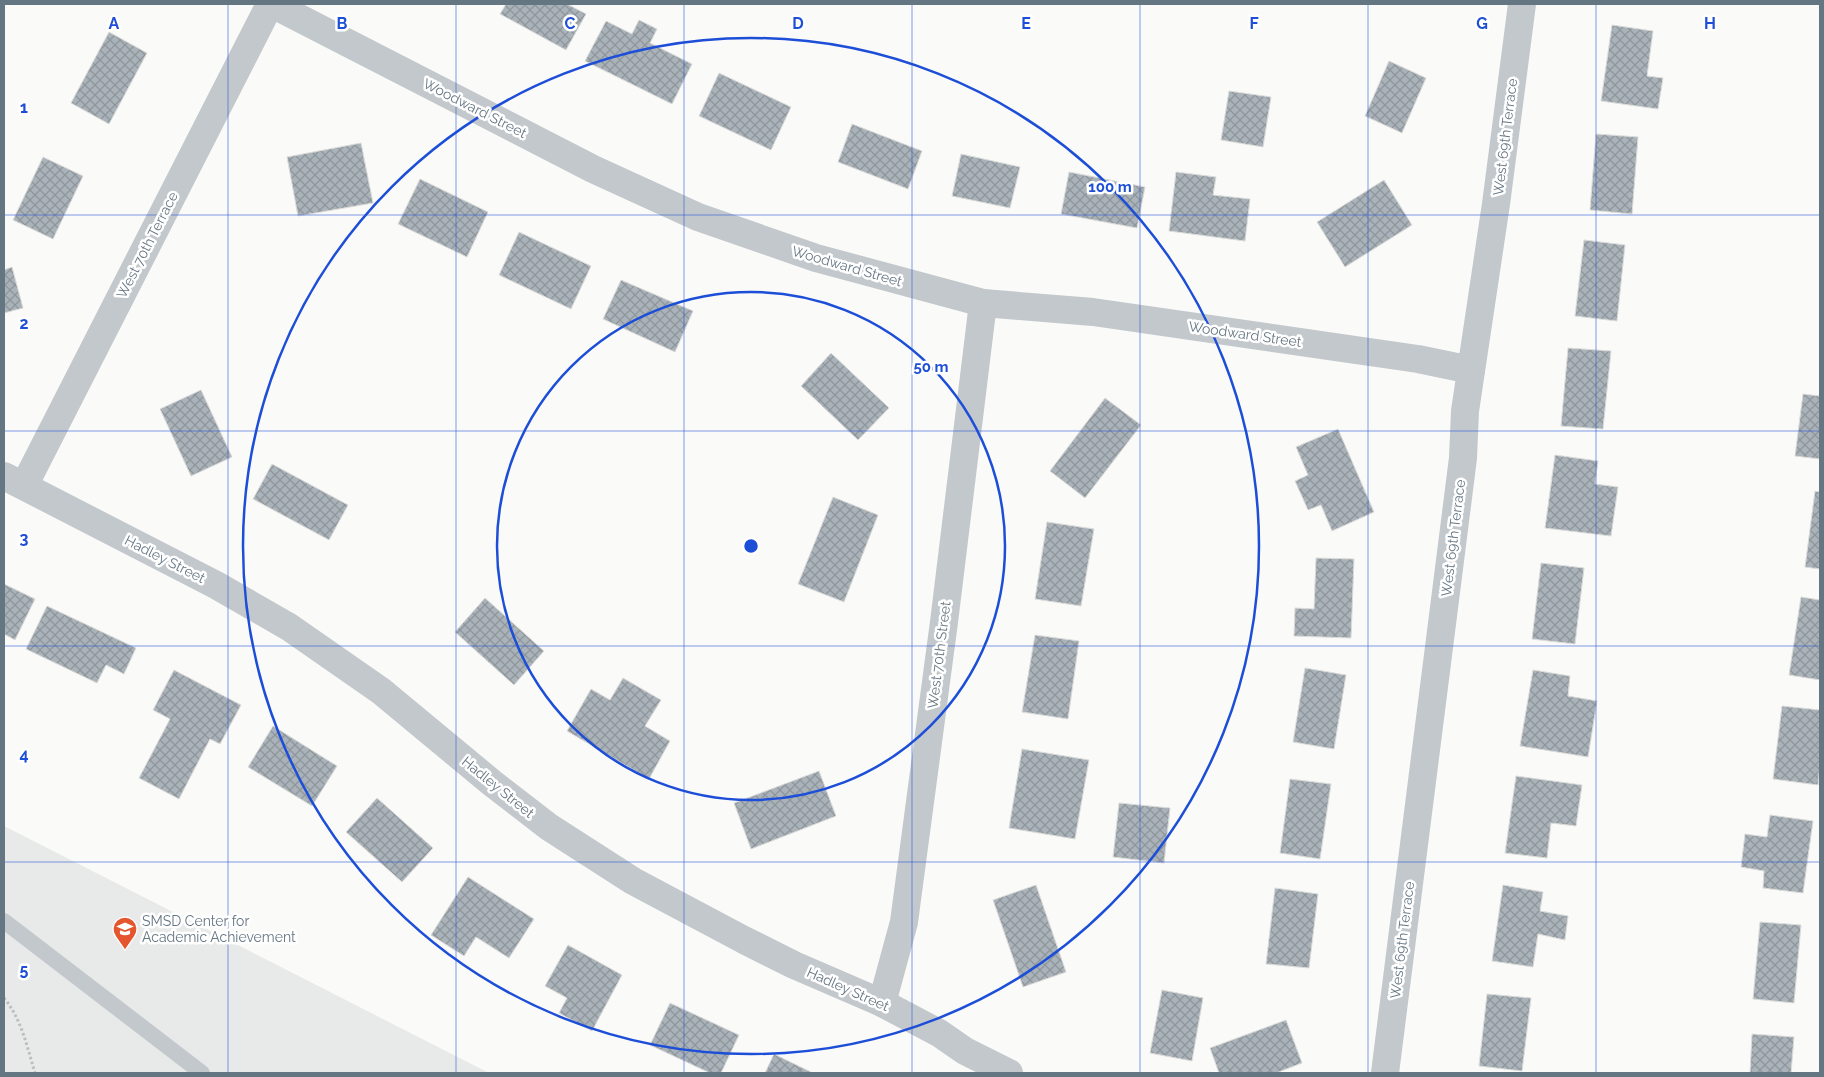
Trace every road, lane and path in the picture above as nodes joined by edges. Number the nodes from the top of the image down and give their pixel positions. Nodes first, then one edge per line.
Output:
1 (271, 4) edge
2 (1522, 4) edge
3 (983, 303) junction
4 (1471, 370) junction
5 (14, 481) edge
6 (4, 921) edge
7 (4, 998) edge
8 (882, 1003) junction
9 (35, 1073) edge
10 (202, 1073) edge
11 (1009, 1073) edge
12 (1385, 1073) edge

1 - 3 street, Woodward Street
1 - 5 street, West 70th Terrace
2 - 4 street, West 69th Terrace
3 - 4 street, Woodward Street
3 - 8 street, West 70th Street
4 - 12 street, West 69th Terrace
5 - 8 street, Hadley Street
6 - 10 lane
7 - 9 path
8 - 11 street, Hadley Street

